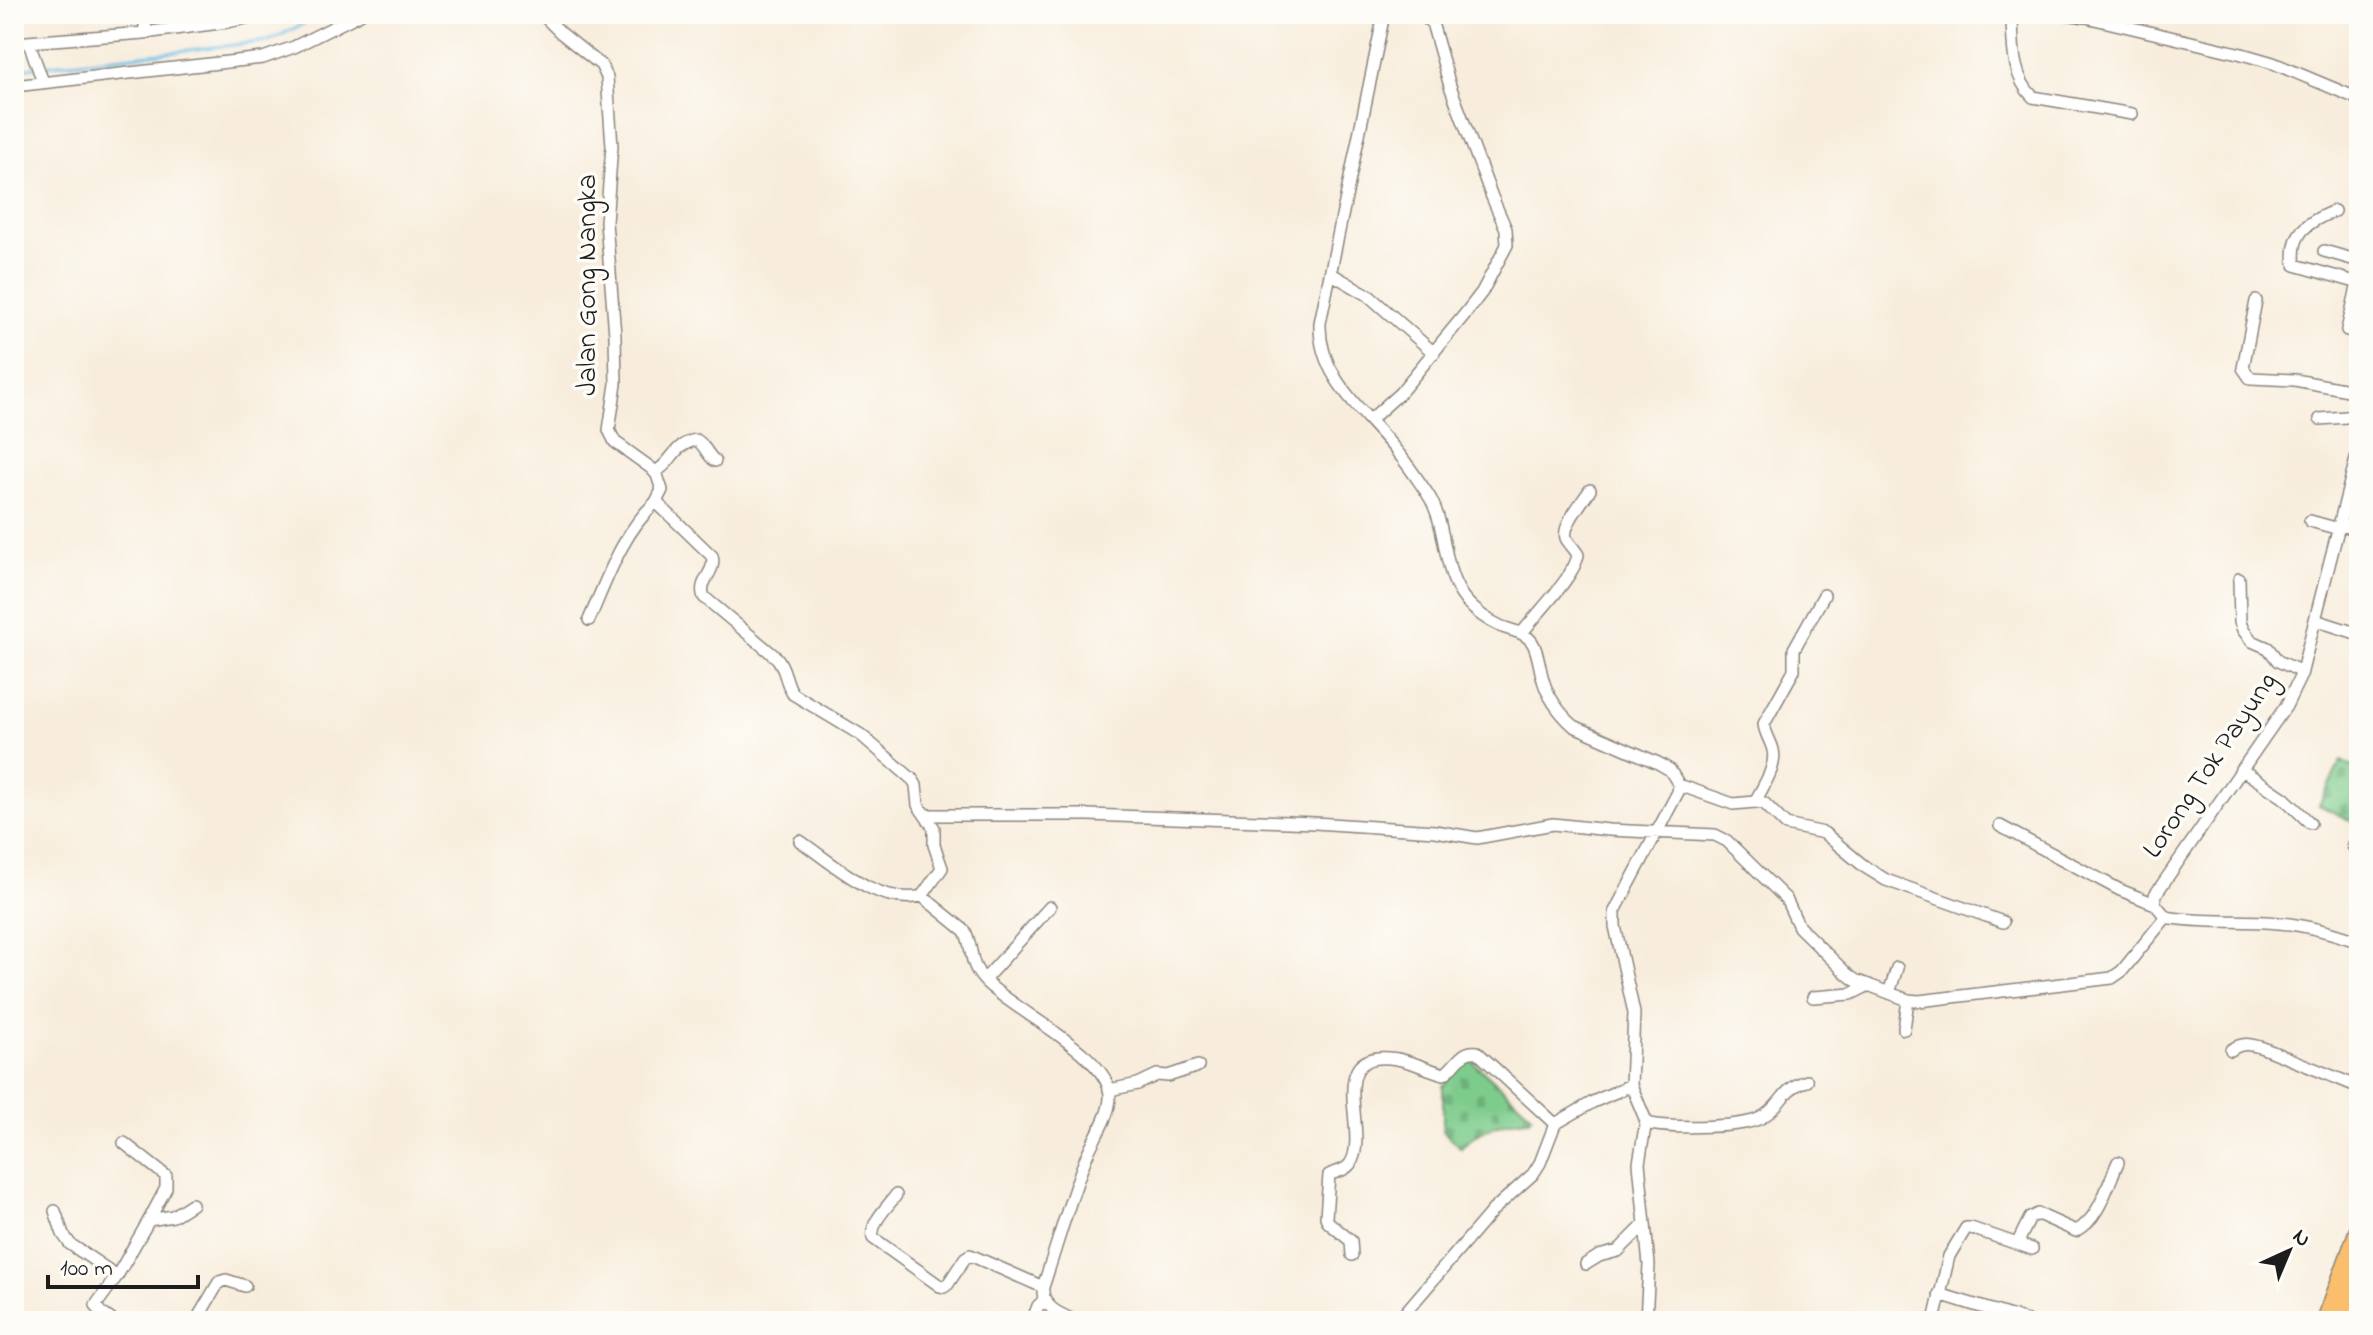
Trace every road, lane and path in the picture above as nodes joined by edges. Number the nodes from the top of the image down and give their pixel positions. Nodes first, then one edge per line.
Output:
1 (147, 14) edge
2 (266, 14) edge
3 (360, 14) edge
4 (542, 14) edge
5 (1384, 14) edge
6 (1420, 14) edge
7 (2014, 14) edge
8 (2065, 14) edge
9 (236, 17) edge
10 (144, 33) junction
11 (14, 43) edge
12 (30, 46) junction
13 (42, 79) junction
14 (14, 86) edge
15 (2359, 99) edge
16 (2132, 114) dead end
17 (2334, 211) dead end
18 (2324, 251) dead end
19 (2359, 261) edge
20 (1330, 273) junction
21 (2359, 283) edge
22 (2256, 301) dead end
23 (2347, 330) dead end
24 (1434, 353) junction
25 (2359, 392) edge
26 (2359, 416) edge
27 (2320, 419) dead end
28 (1370, 420) junction
29 (2359, 447) edge
30 (715, 461) dead end
31 (655, 472) junction
32 (1590, 490) dead end
33 (656, 502) junction
34 (2310, 521) dead end
35 (2339, 527) junction
36 (2359, 530) edge
37 (2239, 579) dead end
38 (1824, 595) dead end
39 (589, 620) dead end
40 (2315, 620) junction
41 (1522, 633) junction
42 (2359, 634) edge
43 (2302, 672) junction
44 (2241, 769) junction
45 (1679, 785) junction
46 (1755, 802) junction
47 (927, 815) junction
48 (2310, 823) dead end
49 (2000, 826) dead end
50 (1655, 832) junction
51 (800, 841) dead end
52 (926, 899) junction
53 (2155, 904) junction
54 (1050, 907) dead end
55 (2166, 917) junction
56 (2003, 922) dead end
57 (2359, 942) edge
58 (1897, 968) dead end
59 (984, 980) junction
60 (1869, 985) junction
61 (1889, 993) junction
62 (1813, 997) dead end
63 (1908, 1000) junction
64 (1904, 1029) dead end
65 (2231, 1050) dead end
66 (1198, 1066) dead end
67 (1807, 1081) dead end
68 (1631, 1085) junction
69 (2359, 1087) edge
70 (1109, 1090) junction
71 (1646, 1121) junction
72 (1555, 1124) junction
73 (124, 1143) dead end
74 (2118, 1162) dead end
75 (896, 1195) dead end
76 (192, 1204) dead end
77 (55, 1211) dead end
78 (149, 1220) junction
79 (1645, 1224) junction
80 (2359, 1230) edge
81 (2017, 1244) junction
82 (2032, 1249) dead end
83 (1352, 1255) dead end
84 (1586, 1264) dead end
85 (2359, 1269) edge
86 (117, 1276) junction
87 (245, 1286) dead end
88 (1043, 1287) junction
89 (1939, 1294) junction
90 (1044, 1300) junction
91 (113, 1321) edge
92 (196, 1321) edge
93 (1032, 1321) edge
94 (1076, 1321) edge
95 (1398, 1321) edge
96 (1646, 1321) edge
97 (1934, 1321) edge
98 (2027, 1321) edge
99 (2326, 1321) edge
100 (2341, 1321) edge

1 - 10 street
2 - 9 street
3 - 13 street
4 - 31 street, Jalan Gong Nangka
5 - 20 street
6 - 24 street
7 - 16 street
8 - 15 street
9 - 10 street
10 - 12 street
11 - 12 street
12 - 13 street
13 - 14 street
17 - 21 street
18 - 19 street
20 - 24 street
20 - 28 street
21 - 23 street
22 - 25 street
24 - 28 street
26 - 27 street
28 - 41 street
29 - 35 street, Lorong Tok Payung
30 - 31 street
31 - 33 street
32 - 41 street
33 - 39 street
33 - 47 street
34 - 35 street
35 - 36 street
35 - 40 street, Lorong Tok Payung
37 - 43 street
38 - 46 street
40 - 42 street
40 - 43 street, Lorong Tok Payung
41 - 45 street
43 - 44 street, Lorong Tok Payung
44 - 48 street
44 - 53 street, Lorong Tok Payung
45 - 46 street
45 - 50 street
46 - 56 street
47 - 50 street
47 - 52 street
49 - 53 street
50 - 60 street
50 - 68 street
51 - 52 street
52 - 59 street
53 - 55 street, Lorong Tok Payung
54 - 59 street
55 - 57 street
55 - 63 street
58 - 61 street
59 - 70 street
60 - 61 street
60 - 62 street
61 - 63 street
63 - 64 street
65 - 69 street
66 - 70 street
67 - 71 street
68 - 71 street
68 - 72 street
70 - 88 street
71 - 79 street
72 - 83 street
72 - 95 street
73 - 78 street
74 - 81 street
75 - 88 street
76 - 78 street
77 - 86 street
78 - 86 street
79 - 84 street
79 - 96 street
80 - 99 highway
81 - 82 street
81 - 89 street
85 - 100 highway
86 - 91 street
87 - 92 street
88 - 90 street
89 - 97 street
89 - 98 street
90 - 93 street
90 - 94 street

